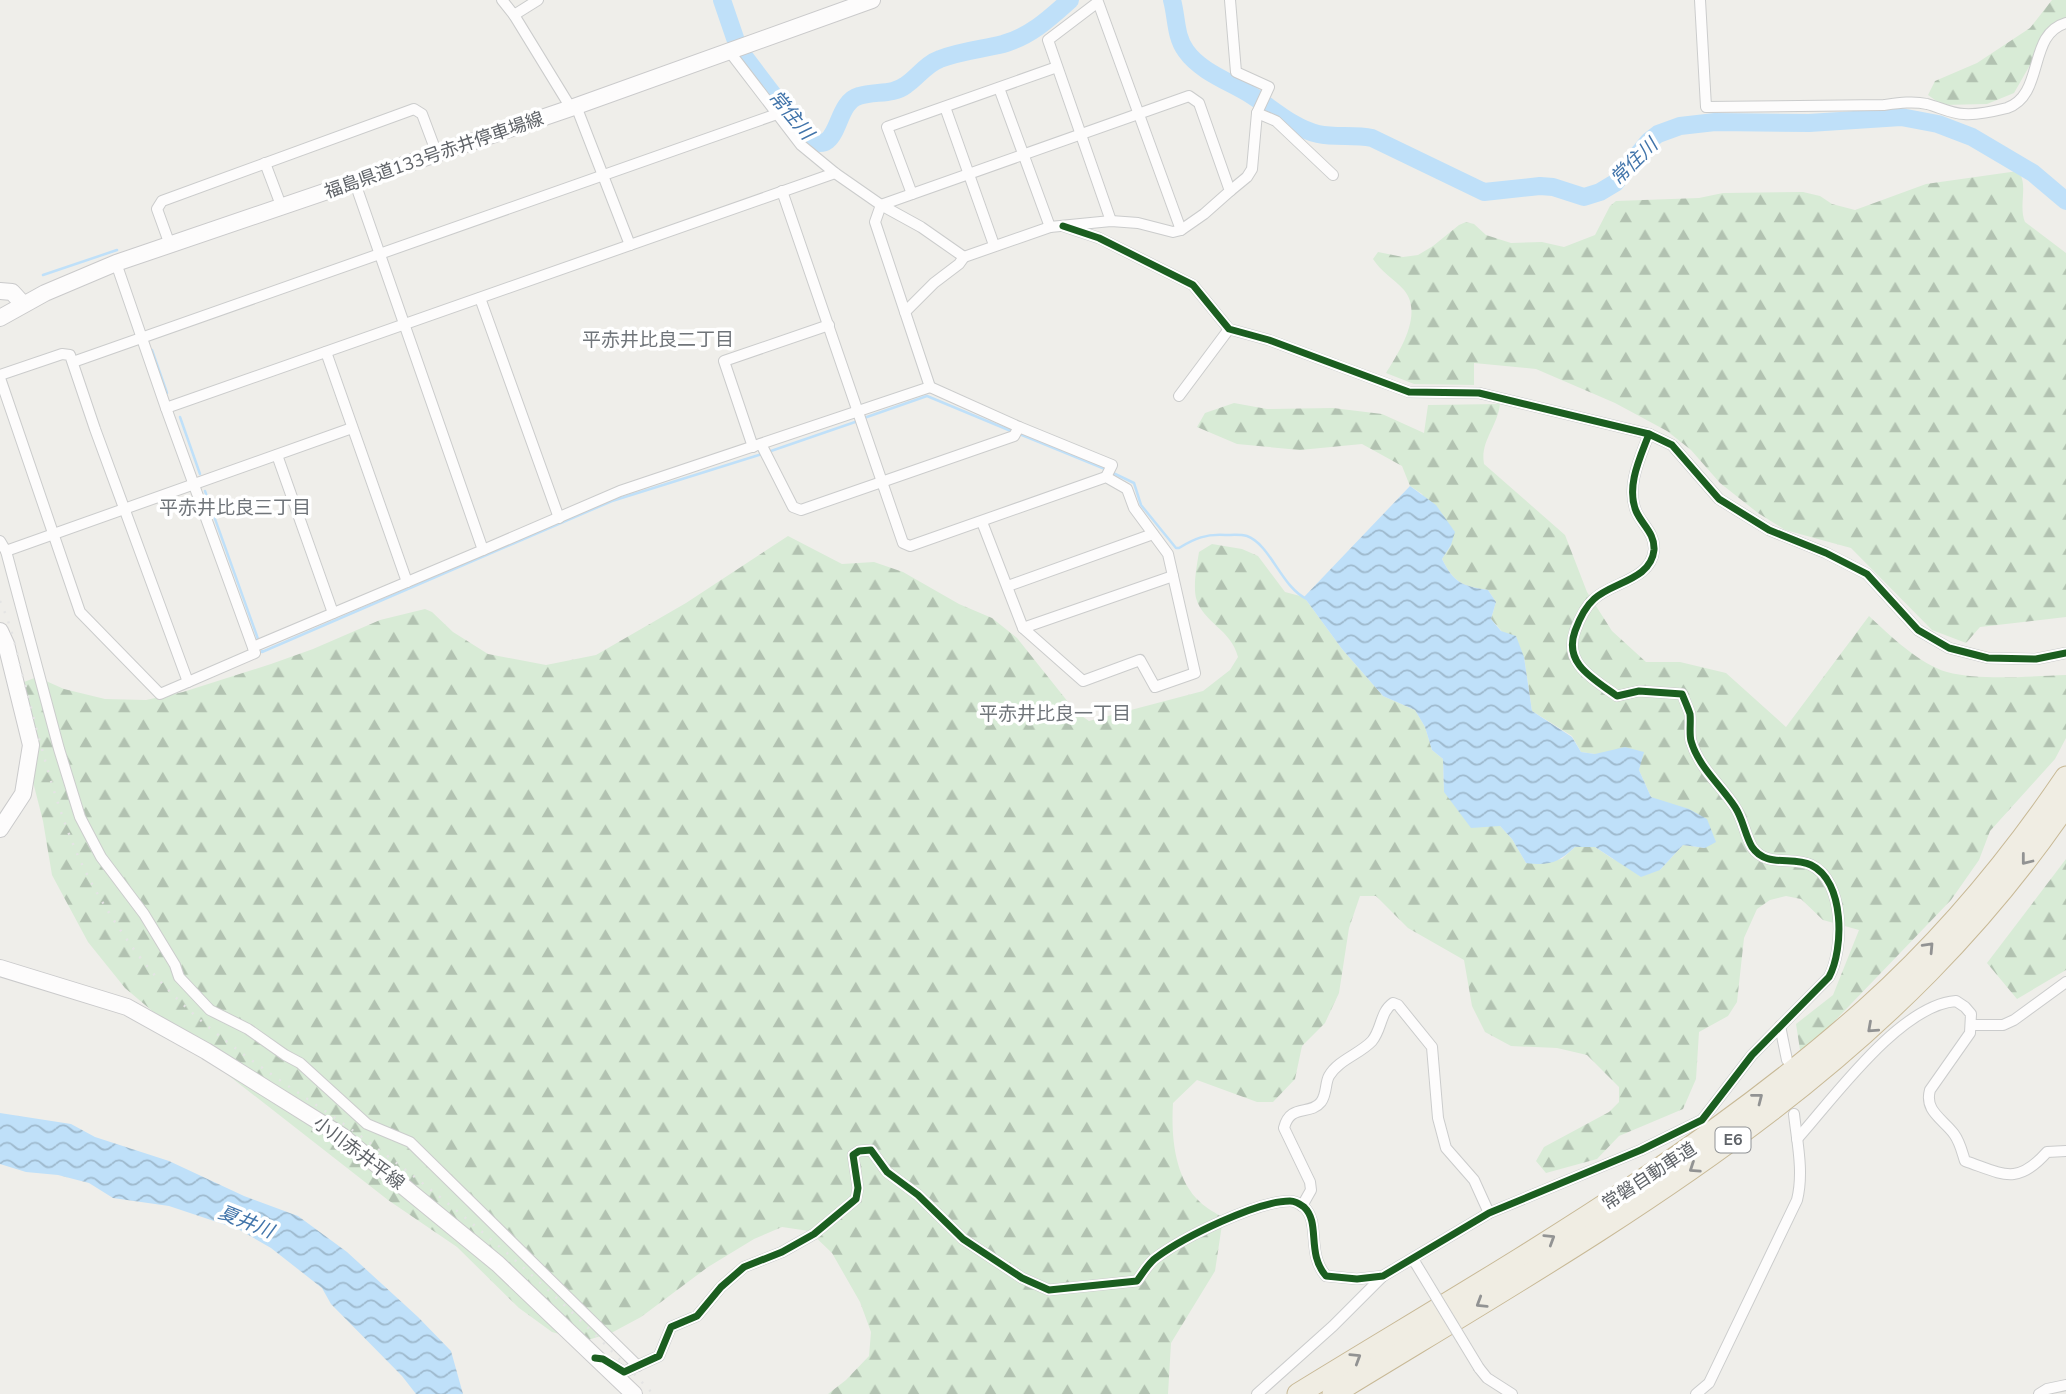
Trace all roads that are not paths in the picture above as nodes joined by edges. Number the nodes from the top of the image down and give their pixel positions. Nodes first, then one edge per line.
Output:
1 (502, 0) edge
2 (538, 0) edge
3 (872, 0) edge
4 (1230, 0) edge
5 (1700, 0) edge
6 (514, 15) junction
7 (2066, 23) edge
8 (736, 49) junction
9 (1057, 67) junction
10 (999, 88) junction
11 (574, 107) junction
12 (945, 107) junction
13 (1257, 110) junction
14 (777, 114) junction
15 (1138, 114) junction
16 (1081, 135) junction
17 (437, 155) junction
18 (1024, 155) junction
19 (265, 163) junction
20 (835, 173) junction
21 (969, 174) junction
22 (1334, 175) dead end
23 (603, 176) junction
24 (355, 183) junction
25 (782, 191) junction
26 (1230, 191) junction
27 (912, 194) junction
28 (881, 205) junction
29 (282, 208) junction
30 (1111, 220) junction
31 (1063, 226) junction
32 (1050, 228) junction
33 (1181, 230) junction
34 (630, 245) junction
35 (994, 245) junction
36 (170, 246) junction
37 (380, 254) junction
38 (964, 257) junction
39 (116, 264) junction
40 (0, 291) edge
41 (480, 298) junction
42 (23, 304) junction
43 (905, 312) junction
44 (0, 318) edge
45 (404, 324) junction
46 (829, 325) junction
47 (1229, 329) junction
48 (141, 337) junction
49 (326, 352) junction
50 (73, 362) junction
51 (0, 376) edge
52 (930, 387) junction
53 (1179, 396) dead end
54 (166, 408) junction
55 (861, 417) junction
56 (352, 428) junction
57 (1017, 431) junction
58 (1649, 434) junction
59 (762, 449) junction
60 (277, 455) junction
61 (1108, 473) junction
62 (883, 482) junction
63 (193, 484) junction
64 (124, 509) junction
65 (559, 518) junction
66 (982, 522) junction
67 (1153, 534) junction
68 (54, 535) junction
69 (3, 546) edge
70 (483, 550) junction
71 (1173, 576) junction
72 (407, 582) junction
73 (1008, 586) junction
74 (333, 613) junction
75 (1023, 628) junction
76 (0, 631) edge
77 (253, 647) junction
78 (2066, 653) edge
79 (188, 682) junction
80 (2066, 777) edge
81 (2066, 805) edge
82 (0, 829) edge
83 (0, 968) edge
84 (2066, 982) edge
85 (1972, 1025) junction
86 (1780, 1026) junction
87 (1787, 1060) dead end
88 (1794, 1114) dead end
89 (1797, 1139) junction
90 (2066, 1151) edge
91 (1302, 1206) junction
92 (1489, 1213) junction
93 (1414, 1261) junction
94 (1383, 1276) junction
95 (595, 1358) junction
96 (638, 1366) junction
97 (2066, 1385) edge
98 (634, 1394) edge
99 (1257, 1394) edge
100 (1298, 1394) edge
101 (1333, 1394) edge
102 (1512, 1394) edge
103 (1696, 1394) edge
104 (2039, 1394) edge

1 - 6 street
2 - 6 street
3 - 8 main road, 福島県道133号赤井停車場線
4 - 13 street
5 - 7 street
6 - 11 street
8 - 11 main road, 福島県道133号赤井停車場線
8 - 14 street
9 - 10 street
9 - 15 street
9 - 16 street
10 - 12 street
10 - 18 street
11 - 17 main road, 福島県道133号赤井停車場線
11 - 23 street
12 - 21 street
12 - 27 street
13 - 22 street
13 - 26 street
14 - 20 street
14 - 23 street
15 - 16 street
15 - 26 street
15 - 33 street
16 - 18 street
16 - 30 street
17 - 19 street
17 - 24 main road, 福島県道133号赤井停車場線
18 - 21 street
18 - 32 street
19 - 29 street
19 - 36 street
20 - 25 street
20 - 28 street
21 - 27 street
21 - 35 street
23 - 34 street
23 - 37 street
24 - 29 main road, 福島県道133号赤井停車場線
24 - 37 street
25 - 34 street
25 - 46 street
26 - 33 street
27 - 28 street
28 - 38 street
28 - 43 street
29 - 36 main road, 福島県道133号赤井停車場線
30 - 31 street
30 - 33 street
31 - 32 street
31 - 47 street
32 - 35 street
34 - 41 street
35 - 38 street
36 - 39 main road, 福島県道133号赤井停車場線
37 - 45 street
37 - 48 street
38 - 43 street
39 - 42 main road, 福島県道133号赤井停車場線
39 - 48 street
40 - 42 main road
41 - 45 street
41 - 65 street
42 - 44 main road, 福島県道133号赤井停車場線
43 - 52 street
45 - 49 street
45 - 70 street
46 - 55 street
46 - 59 street
47 - 53 street
47 - 58 street
48 - 50 street
48 - 54 street
49 - 54 street
49 - 56 street
50 - 51 street
50 - 64 street
51 - 68 street
52 - 55 street
52 - 57 street
54 - 63 street
55 - 59 street
55 - 62 street
56 - 60 street
56 - 72 street
57 - 61 street
57 - 62 street
58 - 78 street
58 - 86 street
59 - 62 street
59 - 65 street
60 - 63 street
60 - 74 street
61 - 66 street
61 - 67 street
62 - 66 street
63 - 64 street
63 - 77 street
64 - 68 street
64 - 79 street
65 - 70 street
66 - 73 street
67 - 71 street
67 - 73 street
68 - 69 street
68 - 79 street
69 - 96 street
70 - 72 street
71 - 75 street
71 - 75 street
72 - 74 street
73 - 75 street
74 - 77 street
76 - 82 main road
77 - 79 street
100 -> 80 highway, 常磐自動車道 / E6
81 -> 101 highway, 常磐自動車道 / E6
83 - 95 main road, 小川赤井平線
84 - 85 street
85 - 89 street
85 - 90 street
86 - 87 street
86 - 92 street
88 - 89 street
89 - 103 street
91 - 92 street
91 - 94 street
91 - 96 street
92 - 93 street
93 - 94 street
93 - 102 street, bridge
94 - 99 street
95 - 96 street
95 - 98 main road, 小川赤井平線
97 - 104 street

